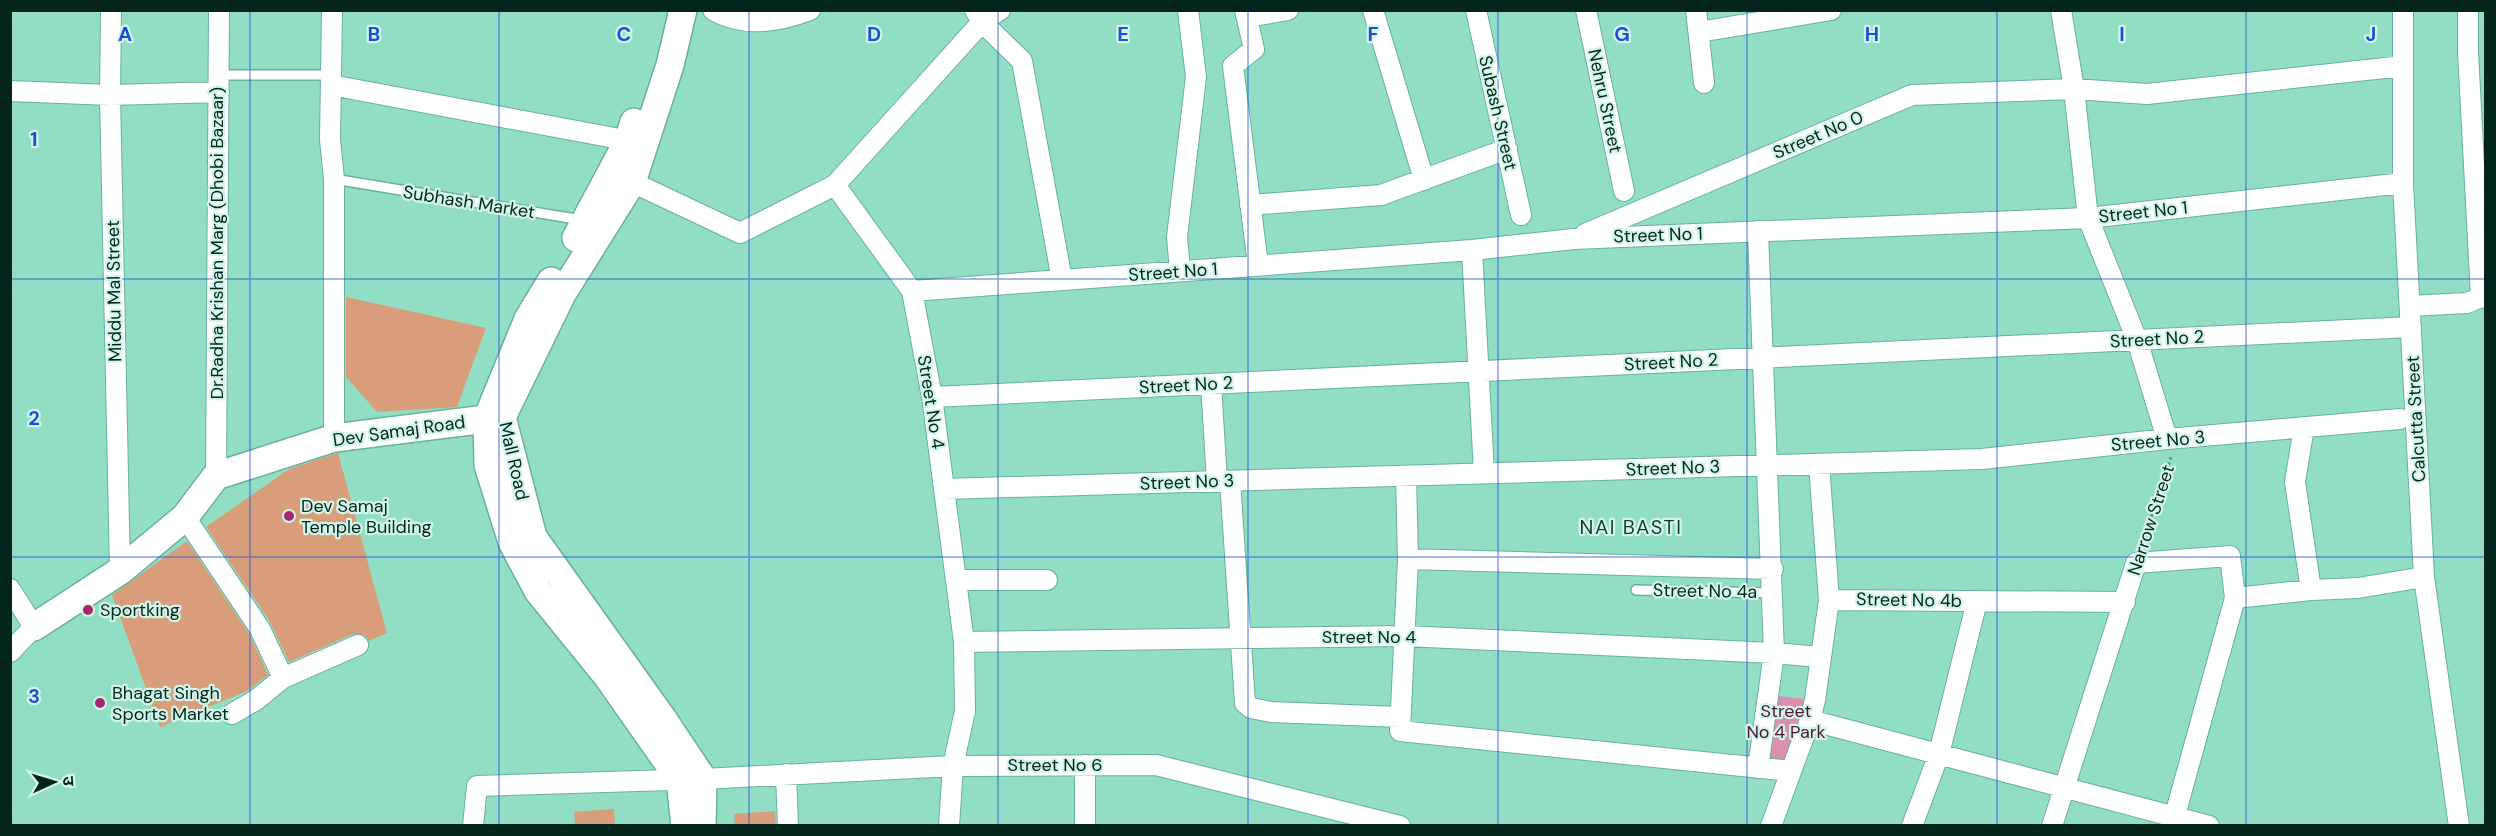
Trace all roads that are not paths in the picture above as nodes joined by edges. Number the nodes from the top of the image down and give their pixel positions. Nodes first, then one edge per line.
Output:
1 (111, 10) edge
2 (219, 10) edge
3 (332, 10) edge
4 (666, 10) edge
5 (683, 10) edge
6 (713, 10) edge
7 (810, 10) edge
8 (1000, 10) edge
9 (1188, 10) edge
10 (1288, 10) edge
11 (1373, 10) edge
12 (1476, 10) edge
13 (1586, 10) edge
14 (1696, 10) edge
15 (1831, 10) edge
16 (2061, 10) edge
17 (2403, 10) edge
18 (2468, 10) edge
19 (1246, 14) edge
20 (979, 16) edge
21 (1699, 32) junction
22 (2403, 66) junction
23 (331, 80) junction
24 (1704, 83) dead end
25 (218, 84) junction
26 (2073, 89) junction
27 (10, 91) edge
28 (110, 94) junction
29 (635, 142) junction
30 (1507, 149) junction
31 (334, 179) junction
32 (1424, 180) junction
33 (632, 182) junction
34 (2403, 183) junction
35 (835, 185) junction
36 (1624, 191) dead end
37 (1250, 205) junction
38 (1521, 215) dead end
39 (2088, 218) junction
40 (596, 223) junction
41 (1758, 231) junction
42 (1574, 239) junction
43 (1472, 250) junction
44 (1258, 265) junction
45 (1180, 271) junction
46 (1062, 280) junction
47 (912, 291) junction
48 (2483, 298) edge
49 (2410, 306) junction
50 (2411, 327) junction
51 (2138, 340) junction
52 (1764, 358) junction
53 (1479, 371) junction
54 (1211, 384) junction
55 (932, 397) junction
56 (494, 418) junction
57 (2400, 418) dead end
58 (2304, 427) junction
59 (334, 438) junction
60 (2172, 439) junction
61 (1820, 464) junction
62 (1768, 465) junction
63 (1484, 473) junction
64 (216, 476) junction
65 (1406, 476) junction
66 (1224, 481) junction
67 (944, 489) junction
68 (185, 517) junction
69 (1408, 558) junction
70 (1773, 569) junction
71 (120, 571) junction
72 (2424, 576) junction
73 (956, 580) junction
74 (1047, 580) dead end
75 (10, 589) edge
76 (1636, 590) dead end
77 (2312, 590) junction
78 (1774, 593) junction
79 (2235, 598) junction
80 (1829, 600) junction
81 (1977, 601) junction
82 (2125, 602) junction
83 (33, 627) junction
84 (1404, 636) junction
85 (1241, 638) junction
86 (964, 642) junction
87 (357, 645) dead end
88 (10, 652) edge
89 (1774, 653) junction
90 (1820, 657) junction
91 (283, 678) junction
92 (232, 714) dead end
93 (1400, 717) junction
94 (1810, 720) junction
95 (1939, 754) junction
96 (1085, 765) junction
97 (953, 766) junction
98 (1758, 768) junction
99 (1791, 771) junction
100 (786, 774) junction
101 (691, 779) junction
102 (2066, 788) junction
103 (2174, 821) edge
104 (473, 825) edge
105 (685, 825) edge
106 (702, 825) edge
107 (788, 825) edge
108 (949, 825) edge
109 (1085, 825) edge
110 (1400, 825) edge
111 (1771, 825) edge
112 (1912, 825) edge
113 (2052, 825) edge
114 (2209, 825) edge
115 (2458, 825) edge

1 - 28 street, Middu Mal Street
2 - 25 street, Dr.Radha Krishan Marg (Dhobi Bazaar)
3 - 23 street
4 - 29 main road
5 - 29 main road, Mall Road
6 - 7 street
8 - 20 street
9 - 45 street
10 - 19 street
11 - 32 street
12 - 30 street, Subash Street
13 - 36 street, Nehru Street
14 - 21 street
15 - 21 street
16 - 26 street
17 - 22 street, Calcutta Street
18 - 48 street
19 - 37 street
20 - 35 street
20 - 46 street
21 - 24 street
22 - 26 street, Street No 0
22 - 34 street, Calcutta Street
23 - 25 lane
23 - 29 street
23 - 31 street
25 - 28 street
25 - 64 street, Dr.Radha Krishan Marg (Dhobi Bazaar)
26 - 39 street
26 - 42 street, Street No 0
27 - 28 street
28 - 71 street, Middu Mal Street
29 - 33 main road, Mall Road
29 - 40 main road
30 - 32 street
30 - 38 street, Subash Street
31 - 40 lane, Subhash Market
31 - 59 street
32 - 37 street
33 - 35 street
33 - 40 main road, Mall Road
34 - 39 street, Street No 1
34 - 49 street, Calcutta Street
35 - 47 street, Street No 4
37 - 44 street
39 - 41 street, Street No 1
39 - 51 street
40 - 56 main road, Mall Road
41 - 42 street, Street No 1
41 - 52 street
42 - 43 street, Street No 1
43 - 44 street, Street No 1
43 - 53 street
44 - 45 street, Street No 1
45 - 46 street, Street No 1
46 - 47 street, Street No 1
47 - 55 street, Street No 4
48 - 49 street
49 - 50 street, Calcutta Street
50 - 51 street, Street No 2
50 - 72 street, Calcutta Street
51 - 52 street, Street No 2
51 - 60 street
52 - 53 street, Street No 2
52 - 62 street
53 - 54 street, Street No 2
53 - 63 street
54 - 55 street, Street No 2
54 - 66 street
55 - 67 street, Street No 4
56 - 59 main road, Dev Samaj Road
56 - 101 main road, Mall Road
57 - 58 street, Street No 3
58 - 60 street, Street No 3
58 - 77 street
59 - 64 main road, Dev Samaj Road
60 - 61 street, Street No 3
61 - 62 street, Street No 3
61 - 80 street
62 - 63 street, Street No 3
62 - 70 street
63 - 65 street, Street No 3
64 - 68 main road
65 - 66 street, Street No 3
65 - 69 street
66 - 67 street, Street No 3
66 - 85 street
67 - 73 street, Street No 4
68 - 71 main road
68 - 91 street
69 - 70 street
69 - 84 street
70 - 78 street
71 - 83 main road
72 - 77 street
72 - 115 street, Calcutta Street
73 - 74 street
73 - 86 street, Street No 4
75 - 83 street
76 - 78 lane, Street No 4a
77 - 79 street
78 - 89 street
79 - 82 street, Narrow Street
79 - 103 street
80 - 81 street, Street No 4b
80 - 90 street
81 - 82 street, Street No 4b
81 - 95 street
82 - 102 street, Narrow Street
83 - 88 street
84 - 85 street, Street No 4
84 - 89 street, Street No 4
84 - 93 street
85 - 86 street, Street No 4
85 - 93 street
86 - 97 street, Street No 4
87 - 91 street
89 - 90 street, Street No 4
89 - 98 street
90 - 94 street
91 - 92 street
93 - 98 street
94 - 95 street
94 - 99 street
95 - 102 street
95 - 112 street
96 - 97 street, Street No 6
96 - 109 street
96 - 110 street, Street No 6
97 - 100 street, Street No 6
97 - 108 street, Street No 4
98 - 99 street
99 - 111 street
100 - 101 street, Street No 6
100 - 107 street
101 - 104 street, Street No 6
101 - 105 main road
101 - 106 main road
102 - 103 street
102 - 113 street, Narrow Street
103 - 114 street

